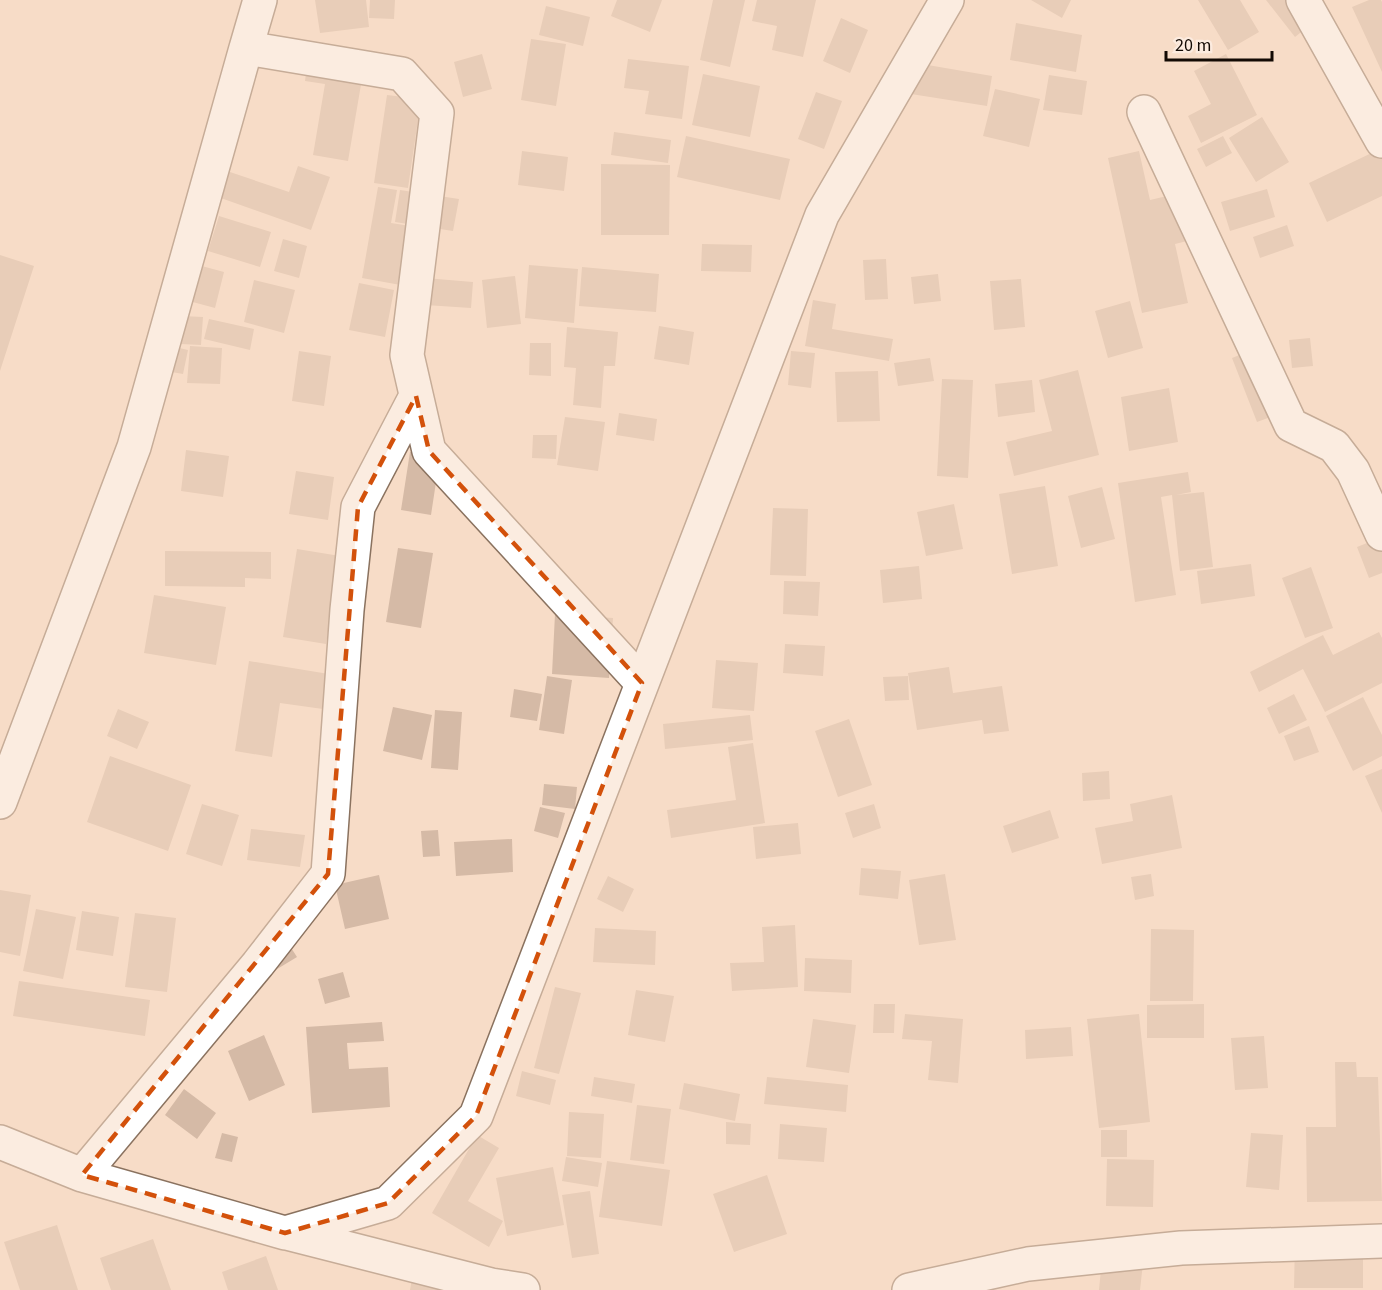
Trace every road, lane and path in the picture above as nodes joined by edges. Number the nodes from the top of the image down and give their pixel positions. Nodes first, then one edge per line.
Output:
1 (260, 0) edge
2 (947, 0) edge
3 (1303, 0) edge
4 (246, 48) junction
5 (1144, 112) dead end
6 (1382, 141) edge
7 (416, 396) junction
8 (1382, 534) edge
9 (642, 683) junction
10 (0, 802) edge
11 (0, 1142) edge
12 (82, 1175) junction
13 (285, 1233) junction
14 (1382, 1240) edge
15 (1034, 1277) edge
16 (523, 1290) edge
17 (909, 1290) edge

1 - 4 street
2 - 9 street
3 - 6 street
4 - 7 street
4 - 10 street
5 - 8 street
7 - 9 street
7 - 12 street
9 - 13 street
11 - 12 street
12 - 13 street
13 - 16 street
14 - 15 street
15 - 17 street

